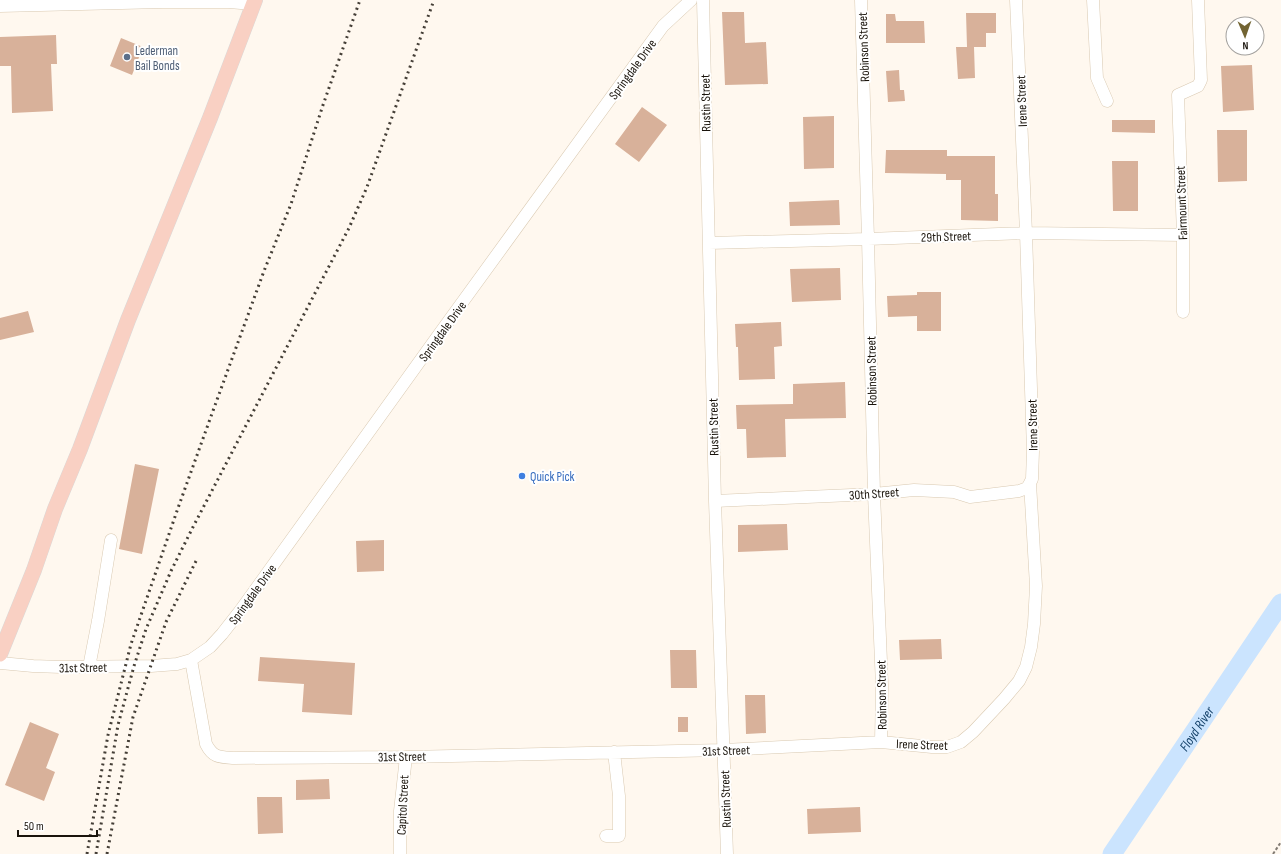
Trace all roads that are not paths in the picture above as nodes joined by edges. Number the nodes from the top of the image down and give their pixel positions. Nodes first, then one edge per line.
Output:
1 (691, 0) edge
2 (703, 0) edge
3 (861, 0) edge
4 (1016, 0) edge
5 (1093, 0) edge
6 (1198, 0) edge
7 (254, 2) edge
8 (0, 6) edge
9 (1107, 101) dead end
10 (1026, 233) junction
11 (1183, 235) junction
12 (868, 239) junction
13 (709, 243) junction
14 (1184, 312) dead end
15 (1030, 483) junction
16 (874, 494) junction
17 (715, 501) junction
18 (112, 540) dead end
19 (0, 654) edge
20 (191, 660) junction
21 (0, 663) edge
22 (89, 667) junction
23 (881, 742) junction
24 (723, 750) junction
25 (614, 752) junction
26 (406, 757) junction
27 (606, 836) dead end
28 (400, 854) edge
29 (727, 854) edge

1 - 20 street, Springdale Drive
2 - 13 street, Rustin Street
3 - 12 street, Robinson Street
4 - 10 street, Irene Street
5 - 9 street
6 - 11 street, Fairmount Street
7 - 8 street
7 - 19 main road
10 - 11 street, 29th Street
10 - 12 street, 29th Street
10 - 15 street, Irene Street
11 - 14 street, Fairmount Street
12 - 13 street, 29th Street
12 - 16 street, Robinson Street
13 - 17 street, Rustin Street
15 - 16 street, 30th Street
15 - 23 street, Irene Street
16 - 17 street, 30th Street
16 - 23 street, Robinson Street
17 - 24 street, Rustin Street
18 - 22 street
20 - 22 street, 31st Street
20 - 26 street, 31st Street
21 - 22 street, 31st Street
23 - 24 street, 31st Street
24 - 25 street, 31st Street
24 - 29 street, Rustin Street
25 - 26 street, 31st Street
25 - 27 street
26 - 28 street, Capitol Street

